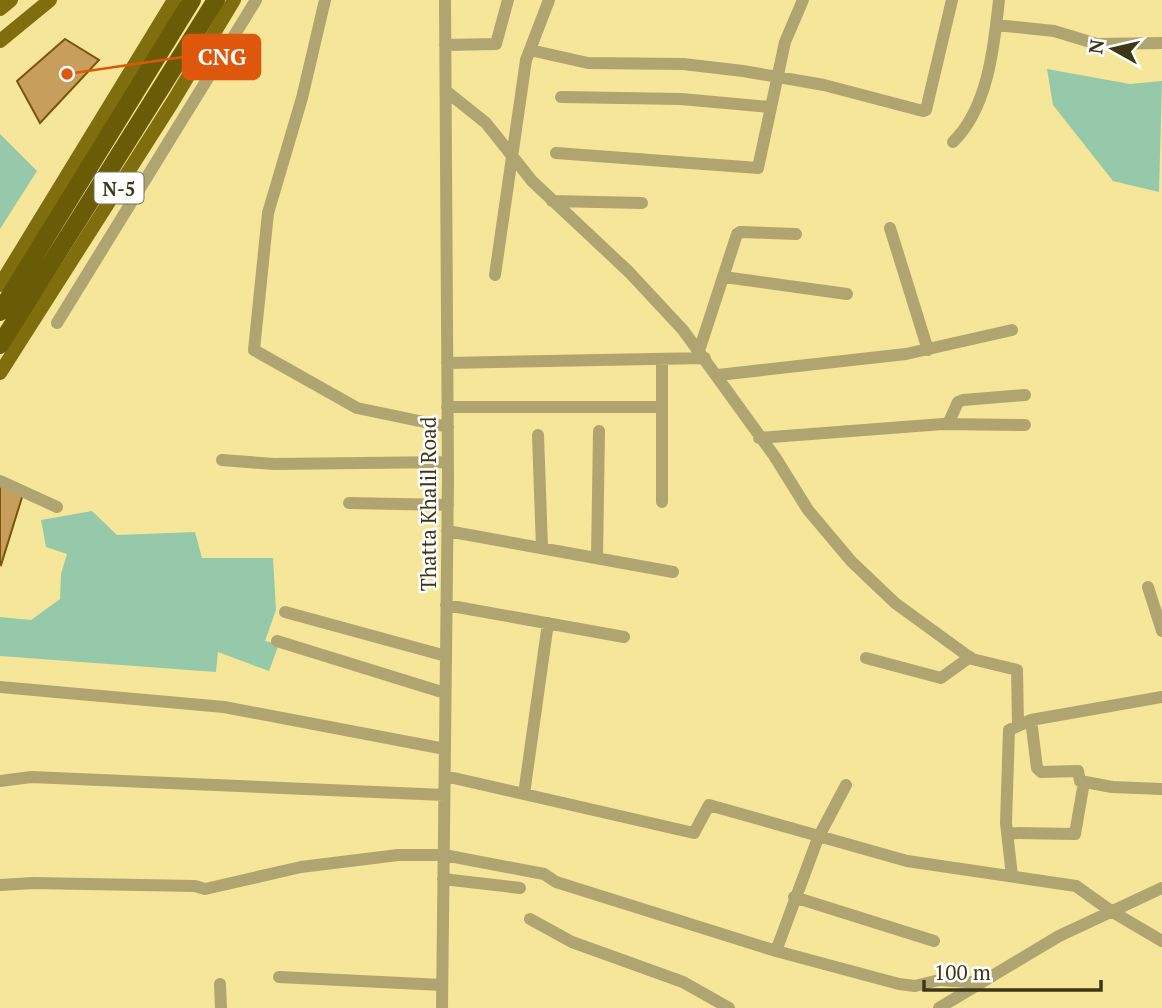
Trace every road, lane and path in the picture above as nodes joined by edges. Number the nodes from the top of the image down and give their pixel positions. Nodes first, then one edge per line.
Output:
1 (11, 0) edge
2 (50, 0) edge
3 (174, 0) edge
4 (192, 0) edge
5 (216, 0) edge
6 (234, 0) edge
7 (256, 0) edge
8 (325, 0) edge
9 (445, 0) edge
10 (508, 0) edge
11 (548, 0) edge
12 (803, 0) edge
13 (952, 0) edge
14 (999, 0) edge
15 (0, 9) edge
16 (996, 25) junction
17 (0, 41) edge
18 (1162, 43) edge
19 (445, 45) junction
20 (530, 50) junction
21 (779, 77) junction
22 (446, 91) junction
23 (561, 97) dead end
24 (172, 103) junction
25 (769, 107) junction
26 (186, 112) junction
27 (953, 142) dead end
28 (556, 153) dead end
29 (512, 156) junction
30 (552, 201) junction
31 (642, 203) dead end
32 (890, 228) dead end
33 (796, 234) dead end
34 (495, 275) dead end
35 (723, 277) junction
36 (0, 285) edge
37 (847, 294) dead end
38 (0, 312) edge
39 (57, 323) dead end
40 (1012, 330) dead end
41 (0, 345) edge
42 (928, 349) junction
43 (702, 355) junction
44 (662, 359) junction
45 (447, 363) junction
46 (0, 373) edge
47 (718, 375) junction
48 (1025, 395) dead end
49 (447, 407) junction
50 (662, 407) junction
51 (948, 424) junction
52 (1025, 425) dead end
53 (447, 427) junction
54 (598, 431) dead end
55 (538, 435) dead end
56 (759, 438) junction
57 (222, 460) dead end
58 (448, 462) junction
59 (0, 481) edge
60 (662, 502) dead end
61 (349, 503) dead end
62 (447, 505) junction
63 (57, 507) dead end
64 (447, 531) junction
65 (542, 548) junction
66 (597, 558) junction
67 (673, 572) dead end
68 (1148, 586) dead end
69 (446, 605) junction
70 (285, 612) dead end
71 (548, 623) junction
72 (1162, 631) edge
73 (624, 637) dead end
74 (277, 641) dead end
75 (446, 656) junction
76 (970, 657) junction
77 (866, 658) dead end
78 (0, 687) edge
79 (445, 693) junction
80 (1162, 697) edge
81 (1031, 720) junction
82 (1018, 726) junction
83 (445, 749) junction
84 (444, 776) junction
85 (0, 781) edge
86 (1084, 782) junction
87 (846, 785) dead end
88 (1162, 789) edge
89 (524, 794) junction
90 (444, 795) junction
91 (1009, 833) junction
92 (818, 838) junction
93 (444, 855) junction
94 (1012, 876) junction
95 (443, 879) junction
96 (0, 885) edge
97 (520, 888) dead end
98 (1162, 888) edge
99 (794, 897) junction
100 (1111, 911) junction
101 (530, 919) dead end
102 (934, 941) dead end
103 (1162, 941) edge
104 (776, 951) junction
105 (279, 977) dead end
106 (981, 983) junction
107 (219, 984) dead end
108 (442, 985) junction
109 (221, 1008) edge
110 (442, 1008) edge
111 (729, 1008) edge
112 (939, 1008) edge

1 - 15 main road
2 - 17 main road
3 - 36 main road, N-5
4 - 38 highway
5 - 41 highway
6 - 24 main road, N-5
7 - 26 street
8 - 53 street
9 - 19 street, Thatta Khalil Road
10 - 19 street
11 - 20 street
12 - 21 street
13 - 21 street
14 - 16 street
16 - 18 street
16 - 27 street
19 - 22 street, Thatta Khalil Road
20 - 21 street
20 - 29 street
21 - 25 street
22 - 29 street
22 - 45 street, Thatta Khalil Road
23 - 25 street
24 - 26 street
24 - 46 main road, N-5
25 - 28 street
26 - 39 street
29 - 30 street
29 - 34 street
30 - 31 street
30 - 43 street
32 - 42 street
33 - 35 street
35 - 37 street
35 - 43 street
40 - 42 street
42 - 47 street
43 - 44 street
43 - 47 street
44 - 45 street
44 - 50 street
45 - 49 street, Thatta Khalil Road
47 - 56 street
48 - 51 street
49 - 50 street
49 - 53 street, Thatta Khalil Road
50 - 60 street
51 - 52 street
51 - 56 street
53 - 58 street, Thatta Khalil Road
54 - 66 street
55 - 65 street
56 - 76 street
57 - 58 street
58 - 62 street, Thatta Khalil Road
59 - 63 street
61 - 62 street
62 - 64 street, Thatta Khalil Road
64 - 65 street
64 - 69 street, Thatta Khalil Road
65 - 66 street
66 - 67 street
68 - 72 street
69 - 71 street
69 - 75 street, Thatta Khalil Road
70 - 75 street
71 - 73 street
71 - 89 street
74 - 79 street
75 - 79 street, Thatta Khalil Road
76 - 77 street
76 - 82 street
78 - 83 street
79 - 83 street, Thatta Khalil Road
80 - 81 street
81 - 82 street
81 - 86 street
82 - 91 street
83 - 84 street, Thatta Khalil Road
84 - 89 street
84 - 90 street, Thatta Khalil Road
85 - 90 street
86 - 88 street
86 - 91 street
87 - 92 street
89 - 92 street
90 - 93 street, Thatta Khalil Road
91 - 94 street
92 - 94 street
92 - 99 street
93 - 95 street, Thatta Khalil Road
93 - 96 street
93 - 104 street
94 - 100 street
95 - 97 street
95 - 108 street, Thatta Khalil Road
98 - 100 street
99 - 102 street
99 - 104 street
100 - 103 street
100 - 106 street
101 - 111 street
104 - 106 street
105 - 108 street
106 - 112 street
107 - 109 street
108 - 110 street, Thatta Khalil Road

